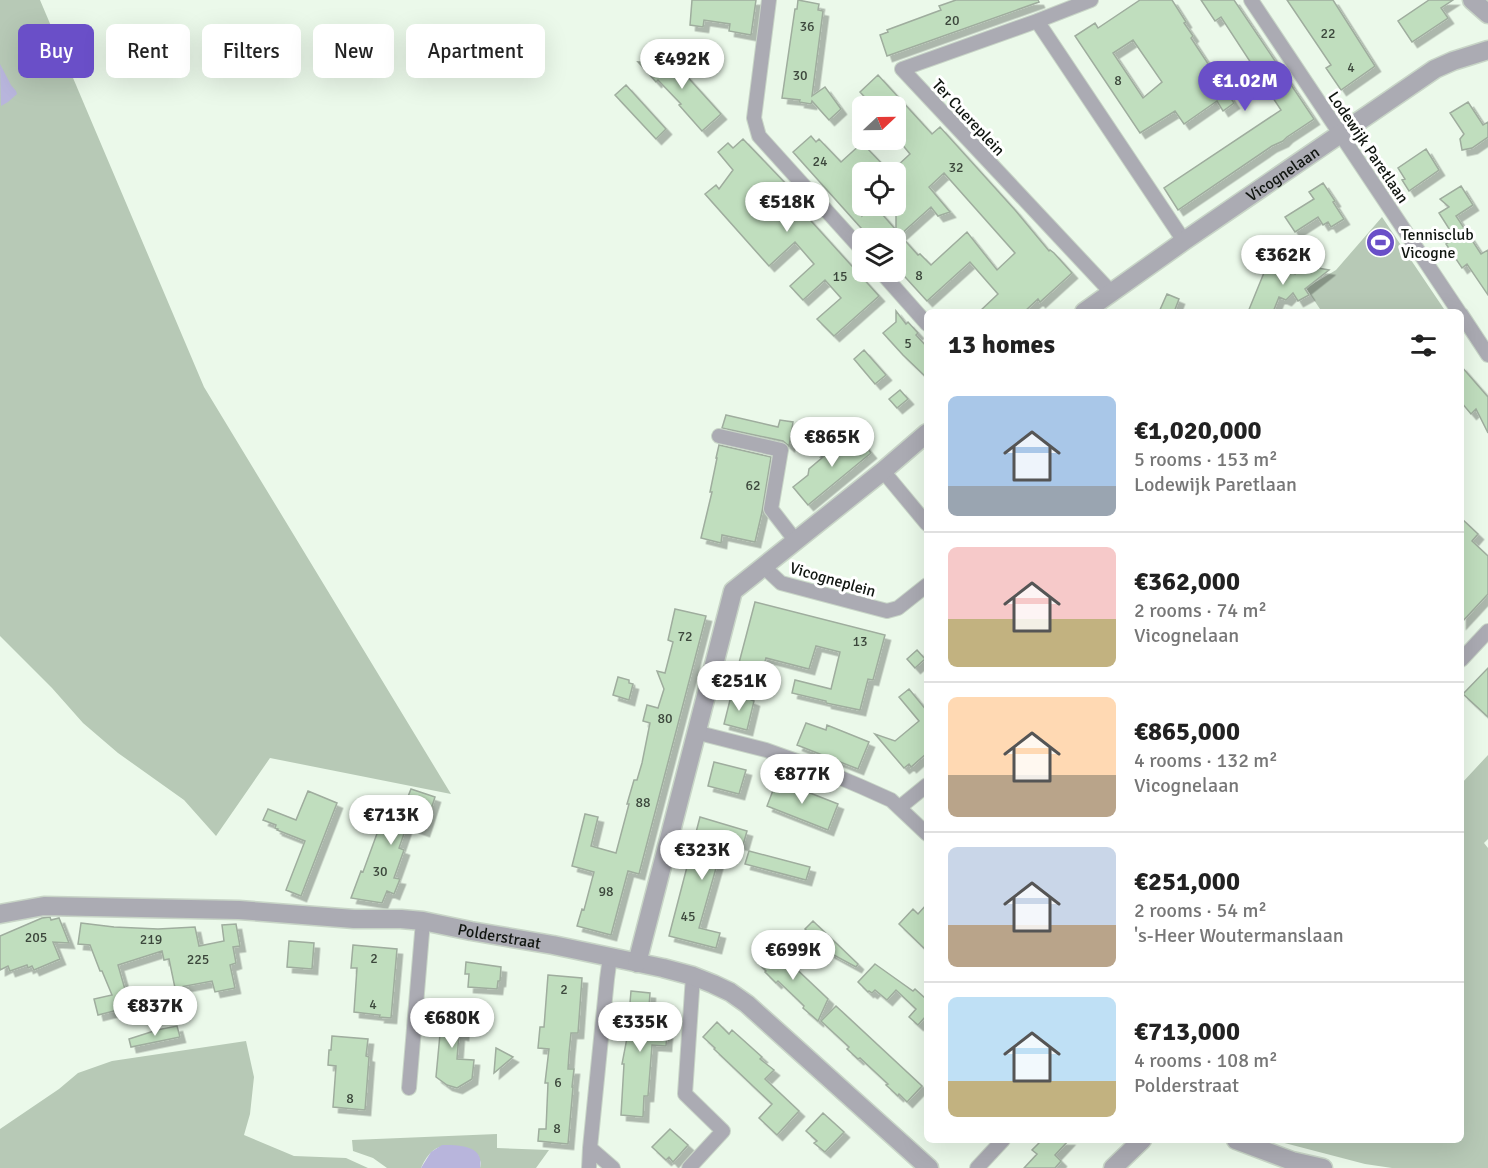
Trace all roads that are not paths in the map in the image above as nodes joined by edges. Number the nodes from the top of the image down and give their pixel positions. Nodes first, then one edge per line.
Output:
1 (769, 0) edge
2 (1091, 0) edge
3 (1251, 0) edge
4 (1472, 0) edge
5 (1488, 14) edge
6 (1037, 21) junction
7 (1488, 50) edge
8 (1340, 134) junction
9 (852, 239) edge
10 (1184, 241) junction
11 (890, 282) edge
12 (1111, 292) junction
13 (1088, 309) edge
14 (1457, 309) edge
15 (924, 321) edge
16 (1465, 330) edge
17 (1488, 356) edge
18 (719, 436) dead end
19 (924, 436) edge
20 (882, 471) junction
21 (924, 520) edge
22 (795, 540) junction
23 (763, 566) junction
24 (924, 587) edge
25 (1488, 631) edge
26 (1464, 657) edge
27 (695, 732) junction
28 (924, 787) edge
29 (900, 807) junction
30 (924, 831) edge
31 (0, 914) edge
32 (423, 921) junction
33 (610, 957) junction
34 (637, 963) junction
35 (693, 976) junction
36 (409, 1088) dead end
37 (1000, 1143) edge
38 (1139, 1143) edge
39 (1244, 1143) edge
40 (590, 1148) junction
41 (589, 1168) edge
42 (613, 1168) edge
43 (689, 1168) edge
44 (929, 1168) edge
45 (976, 1168) edge
46 (1113, 1168) edge
47 (1323, 1168) edge

1 - 9 street
2 - 6 street, Ter Cuereplein
3 - 8 street, Lodewijk Paretlaan
4 - 5 street
6 - 10 street
6 - 12 street, Ter Cuereplein
7 - 8 street, Vicognelaan
8 - 10 street, Vicognelaan
8 - 14 street, Lodewijk Paretlaan
10 - 12 street, Vicognelaan
11 - 15 street
12 - 13 street, Vicognelaan
16 - 17 street, Lodewijk Paretlaan
18 - 22 street
19 - 20 street
20 - 21 street
20 - 22 street
22 - 23 street
23 - 24 street, Vicogneplein
23 - 27 street
25 - 26 street
27 - 29 street
27 - 34 street
28 - 29 street
29 - 30 street
31 - 32 street, Polderstraat
32 - 33 street, Polderstraat
32 - 36 street
33 - 34 street, Polderstraat
33 - 40 street
34 - 35 street, Polderstraat
35 - 43 street
35 - 44 street, Polderstraat
37 - 45 street
38 - 46 street
39 - 47 street
40 - 41 street
40 - 42 street

